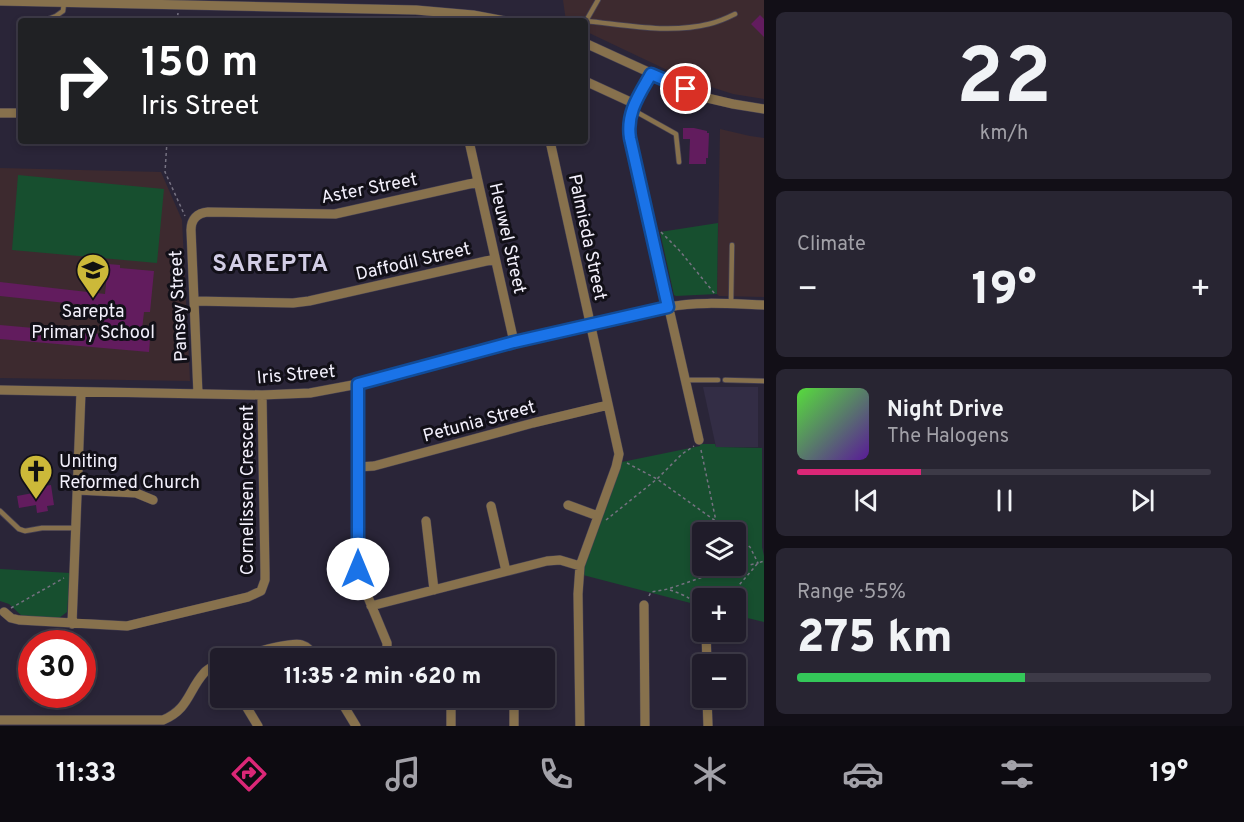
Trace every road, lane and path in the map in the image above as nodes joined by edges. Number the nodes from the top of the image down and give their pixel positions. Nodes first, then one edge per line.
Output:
1 (598, 0) edge
2 (0, 1) edge
3 (91, 2) edge
4 (64, 3) junction
5 (202, 3) edge
6 (314, 4) edge
7 (735, 14) dead end
8 (51, 18) edge
9 (489, 18) edge
10 (587, 18) edge
11 (588, 22) edge
12 (588, 44) edge
13 (651, 74) junction
14 (588, 83) edge
15 (634, 107) junction
16 (764, 109) edge
17 (0, 112) edge
18 (18, 113) edge
19 (167, 144) edge
20 (470, 144) edge
21 (551, 144) edge
22 (679, 162) dead end
23 (478, 182) junction
24 (193, 221) junction
25 (657, 228) dead end
26 (732, 245) dead end
27 (495, 259) junction
28 (717, 297) dead end
29 (195, 301) junction
30 (730, 304) junction
31 (764, 304) edge
32 (668, 307) junction
33 (590, 324) junction
34 (514, 342) junction
35 (685, 380) junction
36 (718, 380) dead end
37 (725, 380) dead end
38 (764, 381) edge
39 (358, 384) junction
40 (0, 390) edge
41 (81, 392) junction
42 (198, 394) junction
43 (262, 395) junction
44 (608, 405) junction
45 (699, 440) junction
46 (619, 460) junction
47 (358, 467) junction
48 (657, 479) junction
49 (77, 490) junction
50 (153, 500) dead end
51 (568, 505) dead end
52 (491, 506) dead end
53 (0, 511) edge
54 (598, 516) junction
55 (426, 521) dead end
56 (716, 521) joint
57 (76, 528) junction
58 (593, 529) junction
59 (746, 544) edge
60 (764, 561) edge
61 (758, 562) junction
62 (580, 566) junction
63 (506, 571) junction
64 (74, 575) junction
65 (736, 588) edge
66 (434, 590) junction
67 (668, 590) junction
68 (692, 600) edge
69 (644, 605) joint
70 (372, 606) junction
71 (4, 612) joint
72 (72, 624) junction
73 (278, 648) edge
74 (308, 648) edge
75 (387, 648) edge
76 (210, 668) edge
77 (247, 708) edge
78 (347, 708) edge
79 (451, 708) edge
80 (514, 708) edge
81 (707, 708) edge
82 (0, 720) edge
83 (258, 726) edge
84 (356, 726) edge
85 (451, 726) edge
86 (514, 726) edge
87 (580, 726) edge
88 (645, 726) edge
89 (708, 726) edge

1 - 10 lane
2 - 4 street
3 - 4 street
3 - 5 street
4 - 8 lane
5 - 6 street
6 - 9 street
7 - 11 lane
12 - 13 street
13 - 15 street
13 - 16 street
14 - 15 street
15 - 22 lane
15 - 32 street
17 - 18 street
19 - 24 path
20 - 23 street, Heuwel Street
21 - 33 street, Palmieda Street
23 - 24 street, Aster Street
23 - 27 street, Heuwel Street
24 - 29 street, Pansey Street
25 - 28 path
26 - 30 lane
27 - 29 street, Daffodil Street
27 - 34 street, Heuwel Street
29 - 42 street, Pansey Street
30 - 31 street, Iris Street
30 - 32 street, Iris Street
32 - 33 street, Iris Street
32 - 35 street
33 - 34 street, Iris Street
33 - 44 street, Palmieda Street
34 - 39 street, Iris Street
35 - 36 lane
35 - 45 street
37 - 38 lane
39 - 43 street, Iris Street
39 - 47 street
40 - 41 street, Iris Street
41 - 42 street, Iris Street
41 - 49 street
42 - 43 street, Iris Street
43 - 72 street, Cornelissen Crescent
44 - 46 street, Palmieda Street
44 - 47 street, Petunia Street
45 - 48 path
45 - 56 path
46 - 48 path
46 - 54 street
47 - 70 street
48 - 56 path
48 - 58 path
49 - 50 street
49 - 57 street
51 - 54 street
52 - 63 street
53 - 57 lane
54 - 58 street
55 - 66 street
57 - 64 street
58 - 62 street
59 - 61 path
60 - 61 path
61 - 65 path
61 - 67 path
62 - 63 street
62 - 87 street
63 - 66 street
64 - 71 path
64 - 72 street
66 - 70 street
67 - 68 path
67 - 69 path
69 - 88 street
70 - 75 street
71 - 72 street
73 - 74 street
76 - 82 street
77 - 83 street
78 - 84 street
79 - 85 street
80 - 86 street
81 - 89 street

